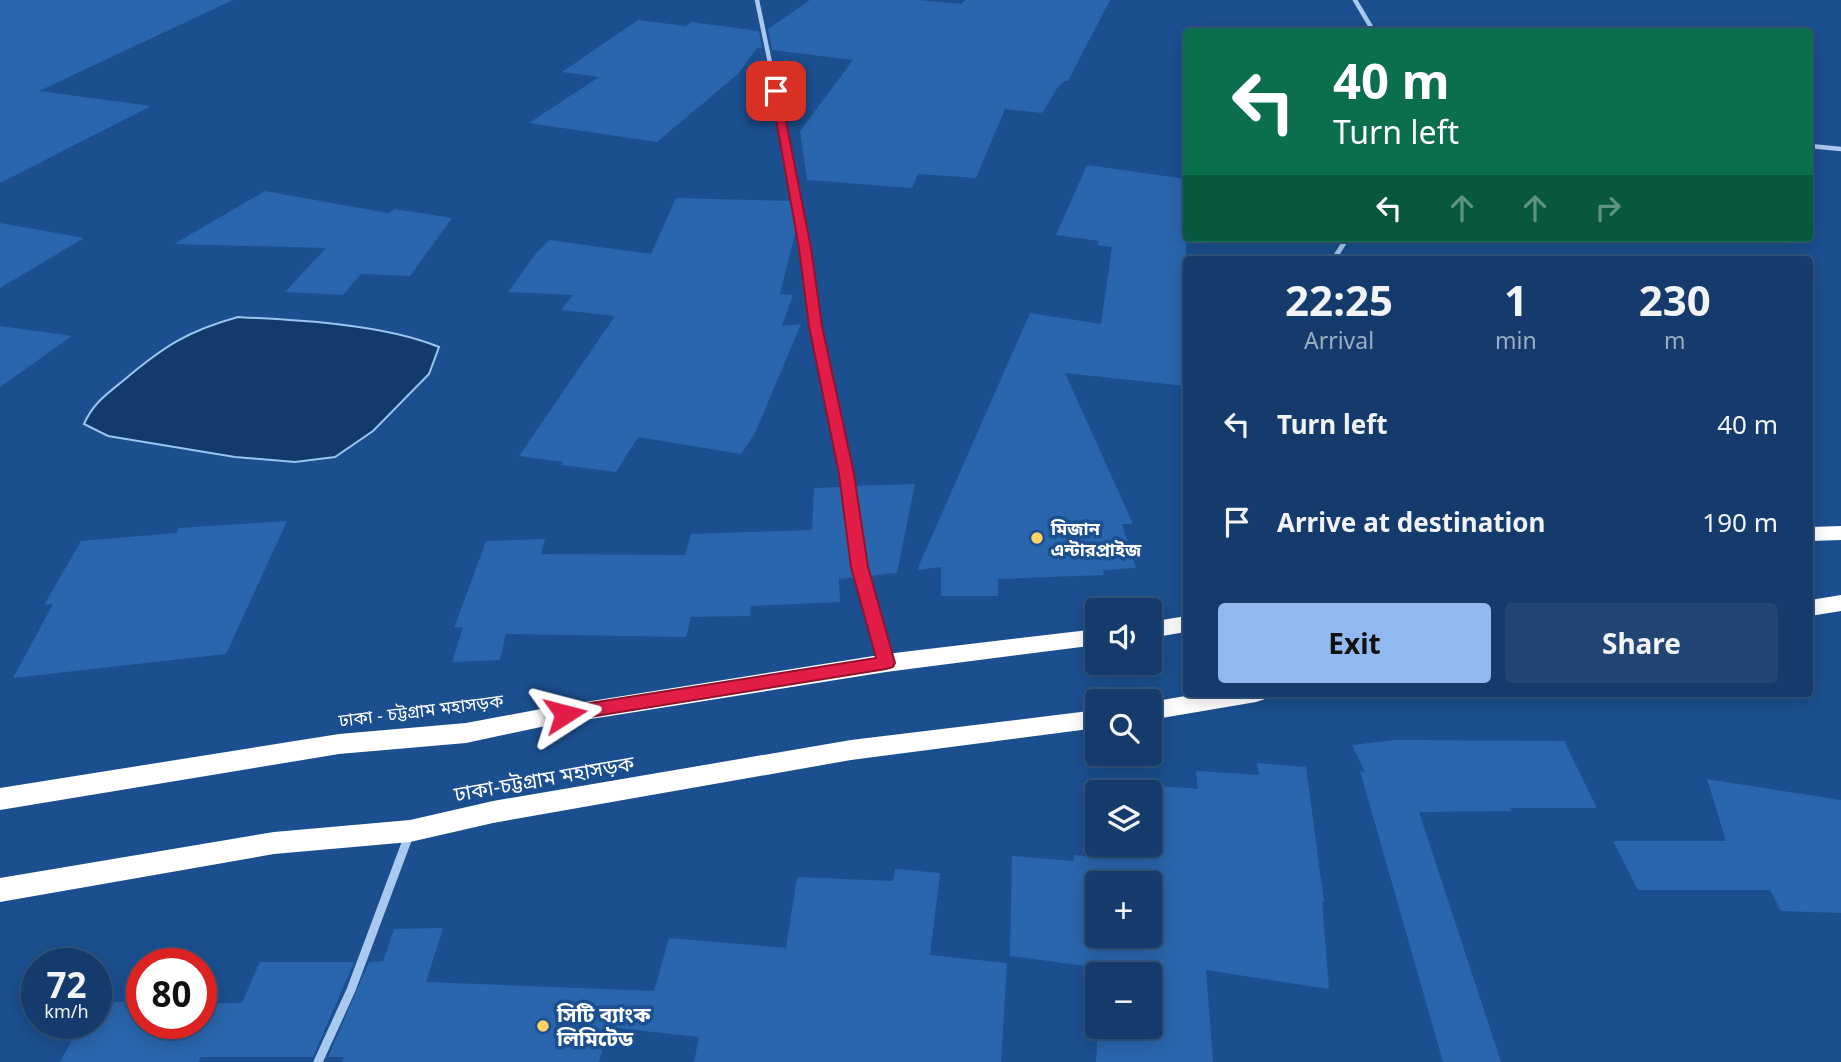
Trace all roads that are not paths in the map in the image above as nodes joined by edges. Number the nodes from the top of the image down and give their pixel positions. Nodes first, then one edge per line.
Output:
1 (1355, 0) edge
2 (759, 1) edge
3 (1369, 28) edge
4 (1813, 146) edge
5 (1841, 149) edge
6 (1841, 533) edge
7 (1813, 534) edge
8 (1841, 603) edge
9 (1813, 608) edge
10 (1183, 624) edge
11 (1162, 628) edge
12 (1085, 638) edge
13 (886, 663) junction
14 (1232, 697) edge
15 (1162, 709) edge
16 (1085, 721) edge
17 (0, 799) edge
18 (410, 831) junction
19 (0, 890) edge
20 (318, 1062) edge

1 - 3 street
2 - 13 street
4 - 5 street
6 - 7 highway
8 - 9 highway
10 - 11 highway
12 - 13 highway, ঢাকা - চট্টগ্রাম মহাসড়ক
13 - 17 highway, ঢাকা - চট্টগ্রাম মহাসড়ক
14 - 15 highway
16 - 18 highway, ঢাকা-চট্টগ্রাম মহাসড়ক
18 - 19 highway, ঢাকা-চট্টগ্রাম মহাসড়ক
18 - 20 street

